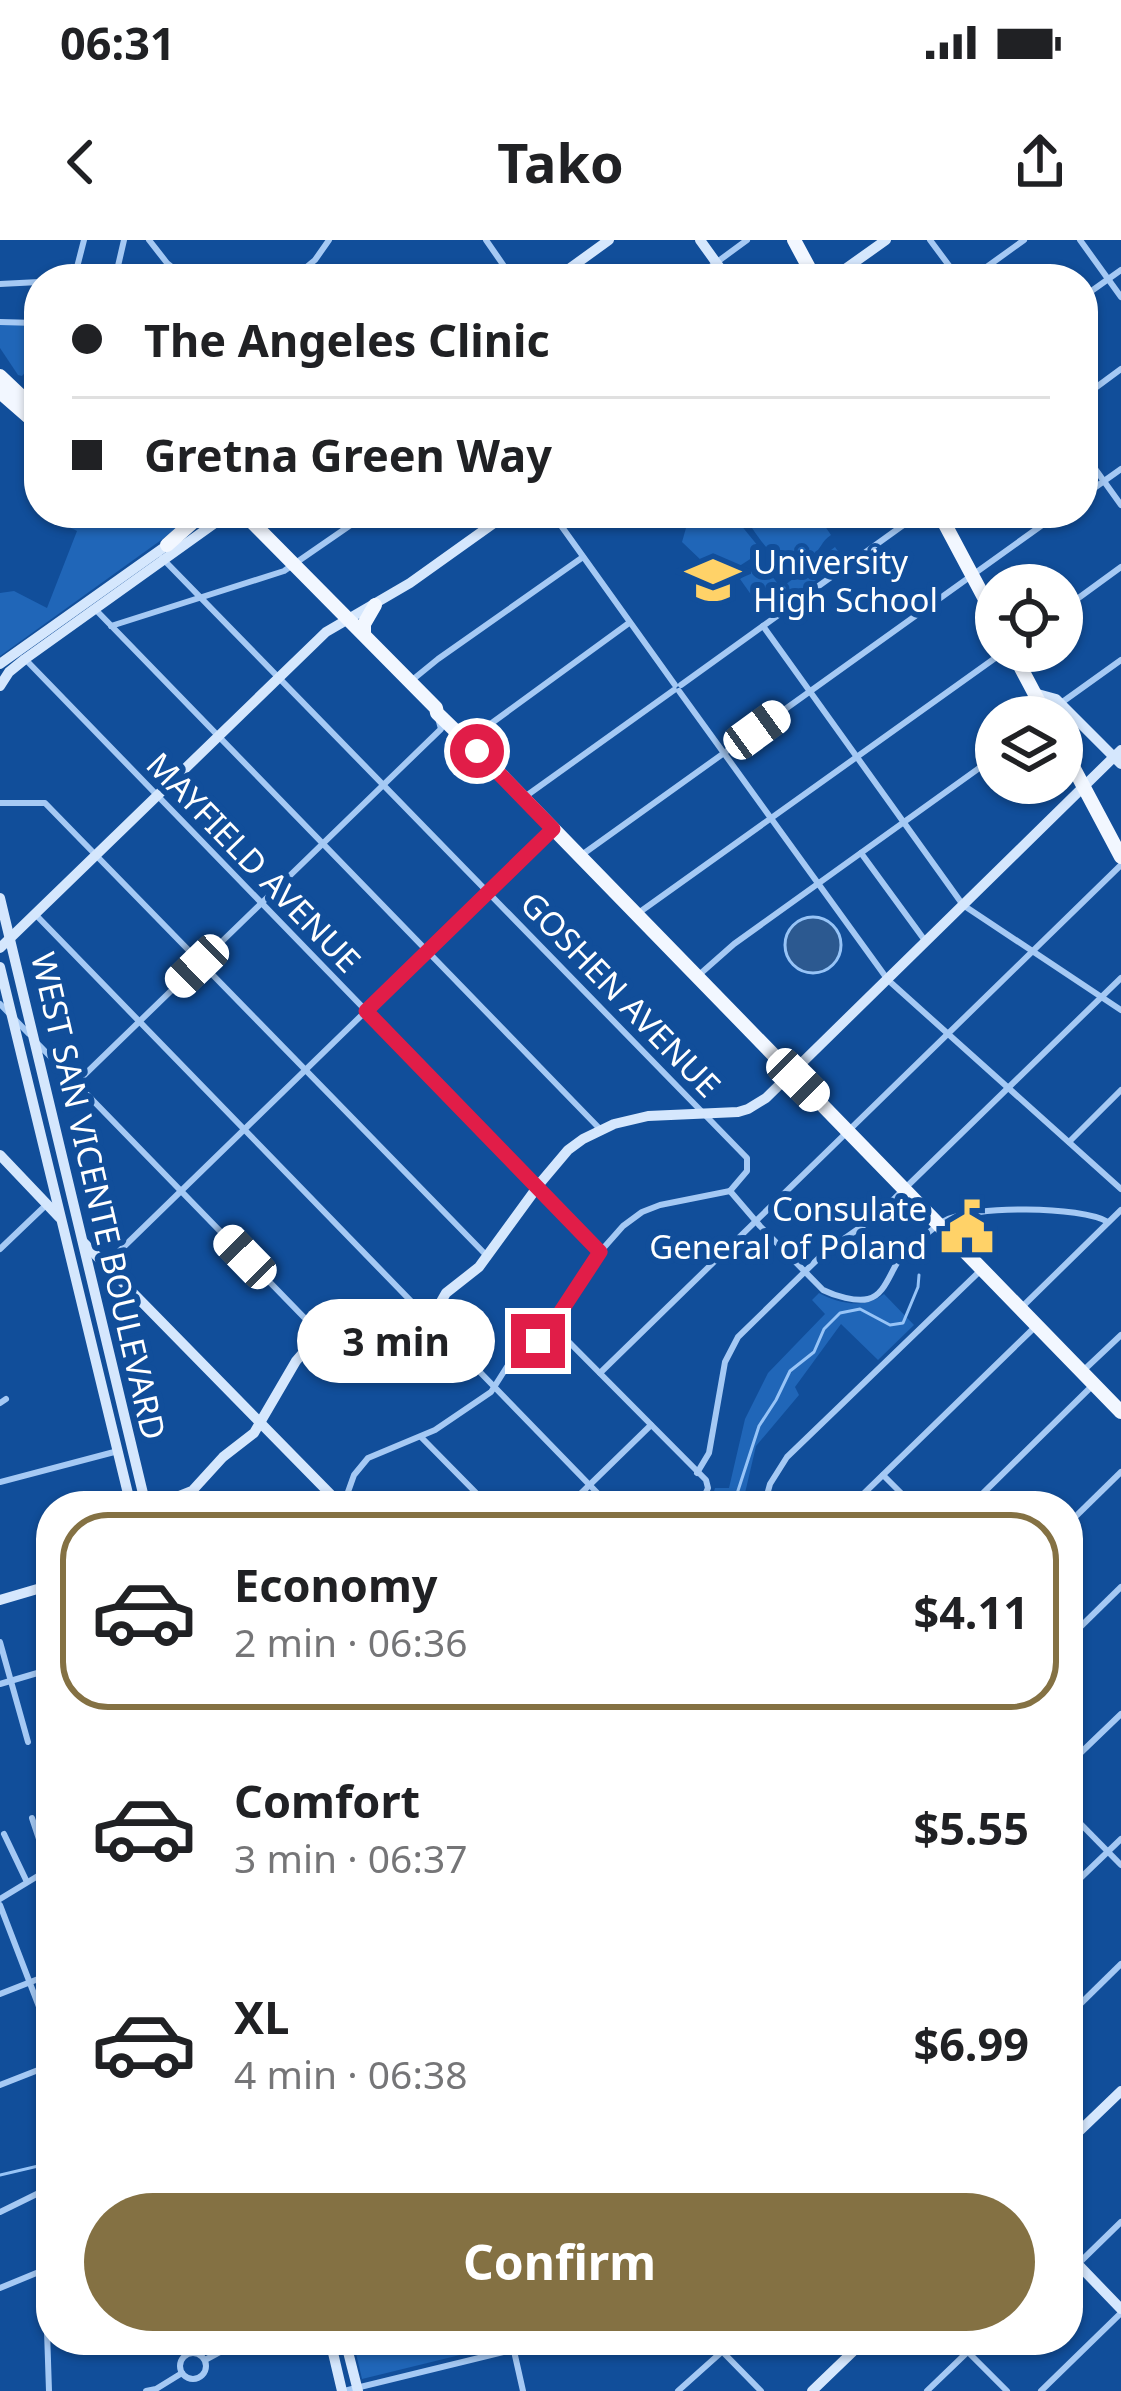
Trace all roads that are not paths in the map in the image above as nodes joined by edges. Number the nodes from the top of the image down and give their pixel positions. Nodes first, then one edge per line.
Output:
1 (149, 240) edge
2 (329, 240) edge
3 (700, 240) edge
4 (747, 240) edge
5 (886, 240) edge
6 (1024, 240) edge
7 (603, 242) edge
8 (716, 263) joint
9 (168, 264) edge
10 (310, 264) edge
11 (574, 264) edge
12 (852, 264) edge
13 (991, 264) edge
14 (1098, 265) edge
15 (1121, 269) edge
16 (1108, 279) junction
17 (1098, 286) edge
18 (1121, 297) edge
19 (0, 365) edge
20 (0, 376) edge
21 (4, 393) edge
22 (1121, 469) edge
23 (1098, 472) edge
24 (1105, 481) junction
25 (1098, 486) edge
26 (1121, 505) edge
27 (187, 528) edge
28 (194, 528) edge
29 (204, 528) edge
30 (258, 528) edge
31 (347, 528) edge
32 (487, 528) edge
33 (563, 528) edge
34 (898, 528) edge
35 (947, 528) edge
36 (1038, 528) edge
37 (161, 553) junction
38 (583, 557) junction
39 (295, 565) junction
40 (1121, 567) edge
41 (972, 575) junction
42 (975, 581) edge
43 (1083, 595) edge
44 (201, 596) junction
45 (92, 605) junction
46 (375, 605) junction
47 (349, 618) junction
48 (631, 622) junction
49 (111, 626) junction
50 (763, 626) junction
51 (364, 633) junction
52 (25, 659) junction
53 (1121, 660) edge
54 (0, 664) edge
55 (978, 672) edge
56 (1021, 672) edge
57 (280, 677) junction
58 (411, 681) junction
59 (0, 686) edge
60 (677, 688) junction
61 (809, 692) junction
62 (1034, 693) junction
63 (1037, 696) edge
64 (1051, 696) edge
65 (1070, 696) edge
66 (437, 713) junction
67 (1083, 727) edge
68 (1083, 733) edge
69 (218, 736) junction
70 (467, 741) junction
71 (1096, 741) junction
72 (724, 754) junction
73 (856, 757) junction
74 (1119, 757) edge
75 (975, 772) edge
76 (383, 785) junction
77 (1084, 788) junction
78 (157, 796) junction
79 (523, 798) junction
80 (0, 803) edge
81 (772, 819) junction
82 (904, 823) junction
83 (553, 829) junction
84 (322, 844) junction
85 (861, 854) junction
86 (96, 855) junction
87 (580, 856) junction
88 (1121, 861) edge
89 (818, 886) junction
90 (488, 892) junction
91 (0, 898) edge
92 (261, 904) junction
93 (963, 905) junction
94 (35, 914) junction
95 (636, 915) junction
96 (926, 942) junction
97 (2, 943) edge
98 (427, 950) junction
99 (1031, 951) junction
100 (200, 963) junction
101 (0, 967) edge
102 (697, 977) junction
103 (1121, 978) edge
104 (888, 980) junction
105 (1101, 997) junction
106 (0, 1004) edge
107 (1121, 1010) edge
108 (366, 1011) junction
109 (12, 1016) junction
110 (139, 1023) junction
111 (948, 1034) junction
112 (34, 1040) junction
113 (304, 1070) junction
114 (792, 1074) junction
115 (76, 1083) junction
116 (1007, 1088) junction
117 (1121, 1090) edge
118 (704, 1114) junction
119 (244, 1129) junction
120 (600, 1129) junction
121 (847, 1130) junction
122 (1069, 1142) junction
123 (0, 1155) edge
124 (47, 1157) junction
125 (537, 1187) junction
126 (904, 1189) junction
127 (1121, 1190) edge
128 (181, 1191) junction
129 (730, 1191) junction
130 (47, 1204) junction
131 (1121, 1210) edge
132 (62, 1220) junction
133 (756, 1221) junction
134 (1108, 1222) junction
135 (939, 1224) junction
136 (82, 1242) junction
137 (0, 1249) edge
138 (600, 1252) junction
139 (488, 1257) junction
140 (105, 1265) junction
141 (982, 1269) junction
142 (805, 1271) junction
143 (98, 1303) junction
144 (1021, 1308) junction
145 (430, 1321) junction
146 (552, 1325) junction
147 (1037, 1325) junction
148 (1121, 1335) edge
149 (328, 1343) junction
150 (1083, 1372) junction
151 (600, 1373) junction
152 (1094, 1384) junction
153 (495, 1387) junction
154 (1121, 1412) edge
155 (261, 1424) junction
156 (650, 1425) junction
157 (421, 1437) junction
158 (131, 1448) junction
159 (117, 1452) junction
160 (1121, 1472) edge
161 (697, 1473) junction
162 (884, 1475) junction
163 (0, 1482) edge
164 (590, 1485) junction
165 (128, 1491) edge
166 (143, 1491) edge
167 (192, 1491) edge
168 (328, 1491) edge
169 (348, 1491) edge
170 (474, 1491) edge
171 (584, 1491) edge
172 (596, 1491) edge
173 (708, 1491) edge
174 (768, 1491) edge
175 (867, 1491) edge
176 (899, 1491) edge
177 (985, 1491) edge
178 (1083, 1509) edge
179 (1121, 1588) edge
180 (36, 1589) edge
181 (0, 1600) edge
182 (1083, 1625) edge
183 (0, 1642) edge
184 (36, 1674) edge
185 (11, 1681) junction
186 (0, 1684) edge
187 (1121, 1714) edge
188 (28, 1742) dead end
189 (1083, 1751) edge
190 (32, 1818) dead end
191 (1083, 1826) edge
192 (36, 1829) edge
193 (4, 1834) dead end
194 (1121, 1839) edge
195 (1108, 1852) junction
196 (1121, 1865) edge
197 (36, 1876) edge
198 (1083, 1876) edge
199 (26, 1881) junction
200 (1, 1897) edge
201 (1121, 1964) edge
202 (36, 1978) edge
203 (29, 1980) junction
204 (0, 1994) edge
205 (36, 1998) edge
206 (1083, 2001) edge
207 (36, 2071) edge
208 (0, 2085) edge
209 (1121, 2091) edge
210 (1083, 2128) edge
211 (36, 2194) edge
212 (0, 2212) edge
213 (1121, 2222) edge
214 (1083, 2259) edge
215 (1083, 2269) edge
216 (36, 2273) edge
217 (0, 2288) edge
218 (1121, 2311) edge
219 (1083, 2349) edge
220 (49, 2355) edge
221 (189, 2355) edge
222 (201, 2355) edge
223 (214, 2355) edge
224 (336, 2355) edge
225 (346, 2355) edge
226 (494, 2355) edge
227 (515, 2355) edge
228 (719, 2355) edge
229 (725, 2355) edge
230 (849, 2355) edge
231 (965, 2355) edge
232 (971, 2355) edge
233 (1078, 2355) edge
234 (205, 2360) junction
235 (182, 2373) junction
236 (196, 2379) junction
237 (152, 2390) edge
238 (350, 2390) edge
239 (49, 2391) edge
240 (197, 2391) edge
241 (524, 2391) edge
242 (677, 2391) edge
243 (761, 2391) edge
244 (812, 2391) edge
245 (927, 2391) edge
246 (1007, 2391) edge
247 (1042, 2391) edge

1 - 9 street
2 - 10 street
3 - 8 street
4 - 8 street
5 - 12 street
6 - 13 street
7 - 11 street
14 - 16 street
15 - 16 street
16 - 17 street
16 - 18 street
19 - 21 main road
20 - 21 main road
22 - 24 street
23 - 24 street
24 - 25 street
24 - 26 street
27 - 37 main road
28 - 37 street
29 - 37 street
30 - 39 main road
31 - 39 street
32 - 46 street
33 - 38 street
34 - 50 street
35 - 41 main road
36 - 41 street
37 - 44 street, GOSHEN AVENUE
37 - 45 street
38 - 48 street
38 - 58 street
39 - 44 street
39 - 47 main road
40 - 43 street
41 - 42 main road
41 - 61 street
44 - 49 street
44 - 57 street, GOSHEN AVENUE
45 - 49 street
45 - 52 street
45 - 54 street
46 - 47 street
46 - 51 main road
47 - 51 main road
47 - 57 street
48 - 60 street
48 - 70 street
49 - 69 street
50 - 60 street
50 - 61 street
51 - 58 main road
52 - 59 street
52 - 78 street, MAYFIELD AVENUE
53 - 65 street
55 - 73 street
56 - 62 main road
57 - 69 street
57 - 76 street, GOSHEN AVENUE
58 - 66 main road
60 - 72 street
60 - 79 street
61 - 72 street
61 - 73 street
62 - 63 main road
62 - 64 street
66 - 70 main road
66 - 76 street
67 - 71 street
68 - 71 street
69 - 78 street
69 - 84 street
70 - 79 main road
71 - 74 street
72 - 81 street
72 - 87 street
73 - 81 street
73 - 82 street
74 - 77 street
75 - 82 street
76 - 84 street
76 - 90 street, GOSHEN AVENUE
77 - 88 main road
77 - 93 street
78 - 86 street
78 - 92 street, MAYFIELD AVENUE
79 - 83 main road
80 - 86 street
81 - 89 street
81 - 95 street
82 - 85 street
82 - 93 street
83 - 87 main road
83 - 90 street
84 - 92 street
84 - 98 street
85 - 89 street
85 - 96 street
86 - 94 street
86 - 100 street
87 - 95 main road
88 - 99 street
89 - 102 street
89 - 104 street
90 - 98 street
90 - 118 street, GOSHEN AVENUE
91 - 97 street, WEST SAN VICENTE BOULEVARD
92 - 100 street
92 - 108 street, MAYFIELD AVENUE
93 - 96 street
93 - 99 street
94 - 97 street
94 - 110 street
95 - 102 main road
96 - 104 street
97 - 112 street, WEST SAN VICENTE BOULEVARD
98 - 108 street
98 - 120 street
99 - 105 street
99 - 111 street
100 - 110 street
100 - 113 street
101 - 109 street, WEST SAN VICENTE BOULEVARD
102 - 114 main road
103 - 105 street
104 - 111 street
104 - 114 street
105 - 107 street
105 - 116 street
106 - 109 street
108 - 113 street
108 - 125 street, MAYFIELD AVENUE
109 - 112 street
109 - 124 street, WEST SAN VICENTE BOULEVARD
110 - 115 street
110 - 119 street
111 - 116 street
111 - 121 street
112 - 115 street
112 - 136 street, WEST SAN VICENTE BOULEVARD
113 - 119 street
113 - 139 street
114 - 118 street
114 - 121 main road
115 - 128 street
116 - 122 street
116 - 126 street
117 - 122 street
118 - 120 street
118 - 129 street, GOSHEN AVENUE
119 - 128 street
119 - 145 street
120 - 125 street
121 - 126 main road
121 - 133 street
122 - 127 street
123 - 130 street
124 - 132 street, WEST SAN VICENTE BOULEVARD
124 - 136 street
125 - 138 street, MAYFIELD AVENUE
125 - 139 street
126 - 135 main road
126 - 142 street
128 - 140 street
128 - 149 street
129 - 133 street
129 - 138 street
130 - 132 street
130 - 137 street
131 - 134 street
132 - 136 street
132 - 143 street
132 - 159 street, WEST SAN VICENTE BOULEVARD
133 - 142 street
133 - 151 street
134 - 135 street
134 - 144 street
135 - 141 main road
135 - 142 street
136 - 140 street
136 - 143 street, WEST SAN VICENTE BOULEVARD
138 - 146 street
139 - 145 street
140 - 155 street
141 - 144 main road
141 - 174 street
142 - 161 street
143 - 158 street, WEST SAN VICENTE BOULEVARD
144 - 147 main road
145 - 149 street
145 - 153 street
146 - 151 street
146 - 153 street
147 - 150 main road
147 - 162 street
148 - 150 street
149 - 155 street
150 - 152 main road
151 - 156 street
152 - 154 main road
152 - 177 street
153 - 157 street
153 - 164 street
155 - 167 street
155 - 168 street
156 - 161 street
156 - 164 street
157 - 169 street
157 - 170 street
158 - 159 street
158 - 166 street, WEST SAN VICENTE BOULEVARD
159 - 163 street
159 - 165 street, WEST SAN VICENTE BOULEVARD
160 - 178 street
161 - 173 street
162 - 175 street
162 - 176 street
164 - 171 street
164 - 172 street
179 - 182 street
180 - 181 street
183 - 185 street
184 - 185 street
185 - 186 street
185 - 188 street
187 - 189 street
190 - 192 street
191 - 195 street
193 - 199 street
194 - 195 street
195 - 196 street
195 - 198 street
197 - 199 street
199 - 200 street
200 - 203 street
201 - 206 street
202 - 203 street
203 - 204 street
203 - 205 street
207 - 208 street
209 - 210 street
211 - 212 street
213 - 214 street
215 - 218 street
216 - 217 street
218 - 219 street
220 - 239 street
221 - 235 street
222 - 234 street
223 - 234 street
224 - 238 street
225 - 238 street
226 - 238 street
227 - 241 street
228 - 242 street
229 - 243 street
230 - 244 street
231 - 245 street
232 - 246 street
233 - 247 street
234 - 236 street
235 - 236 street
235 - 237 street
236 - 240 street

